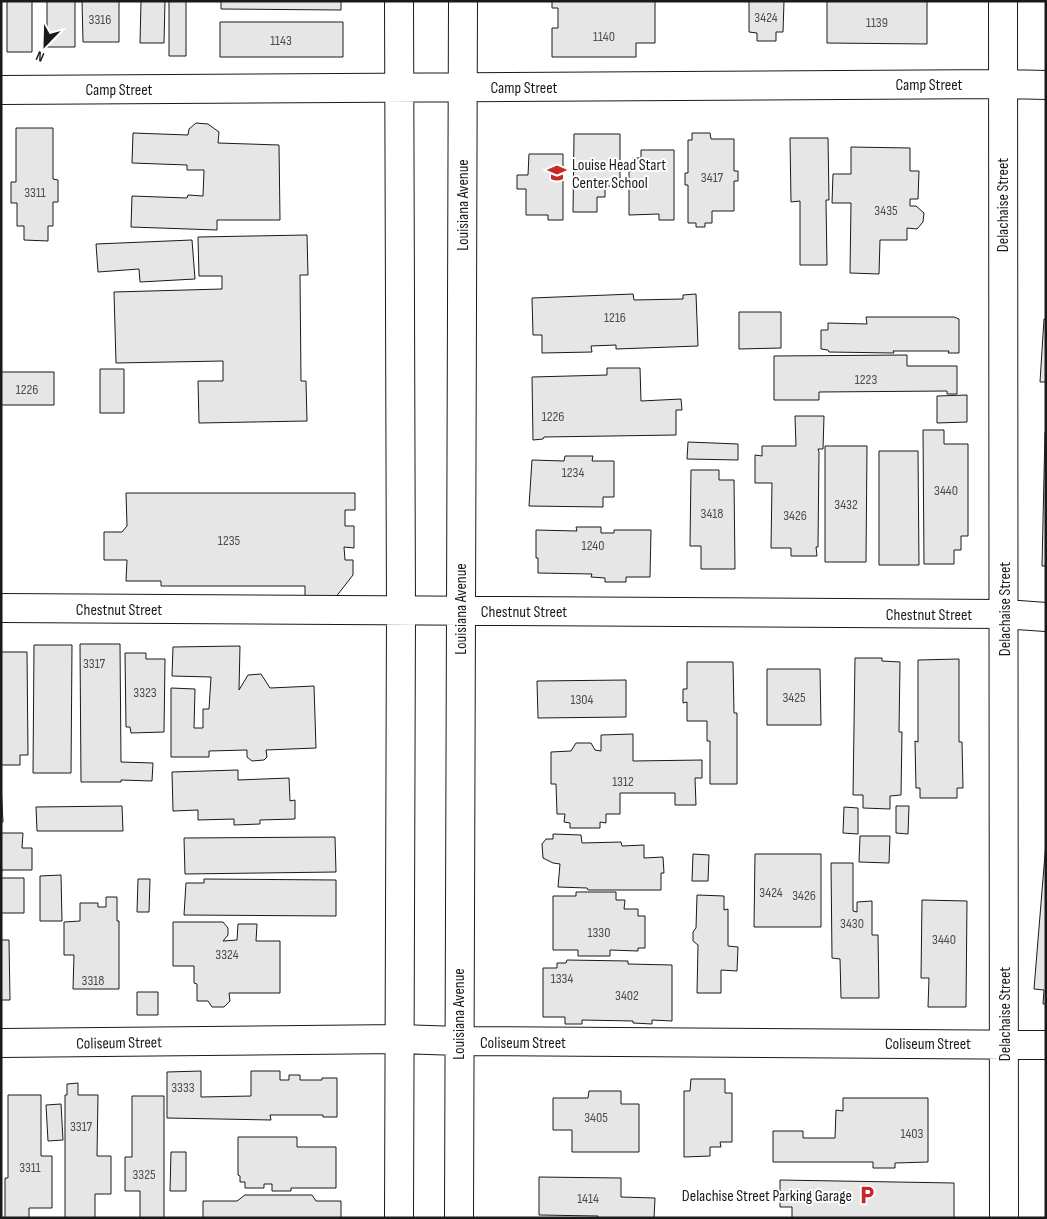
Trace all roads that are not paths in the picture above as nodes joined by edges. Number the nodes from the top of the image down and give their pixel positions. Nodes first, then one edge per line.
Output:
1 (399, 1) edge
2 (463, 1) edge
3 (1003, 1) edge
4 (1002, 84) junction
5 (1046, 86) edge
6 (399, 87) junction
7 (463, 87) junction
8 (1, 90) edge
9 (1, 608) edge
10 (400, 611) junction
11 (460, 611) junction
12 (1004, 614) junction
13 (1046, 617) edge
14 (400, 1039) junction
15 (458, 1042) junction
16 (1, 1043) edge
17 (1005, 1044) junction
18 (1046, 1045) edge
19 (399, 1218) edge
20 (458, 1218) edge
21 (1004, 1218) edge

1 - 6 street
2 - 7 street, Louisiana Avenue
3 - 4 street, Delachaise Street
4 - 5 street, Camp Street
4 - 7 street, Camp Street
4 - 12 street, Delachaise Street
6 - 7 street, Camp Street
6 - 8 street, Camp Street
6 - 10 street
7 - 11 street, Louisiana Avenue
9 - 10 street, Chestnut Street
10 - 11 street, Chestnut Street
10 - 14 street
11 - 12 street, Chestnut Street
11 - 15 street, Louisiana Avenue
12 - 13 street, Chestnut Street
12 - 17 street, Delachaise Street
14 - 15 street, Coliseum Street
14 - 16 street, Coliseum Street
14 - 19 street
15 - 17 street, Coliseum Street
15 - 20 street, Louisiana Avenue
17 - 18 street, Coliseum Street
17 - 21 street, Delachaise Street

